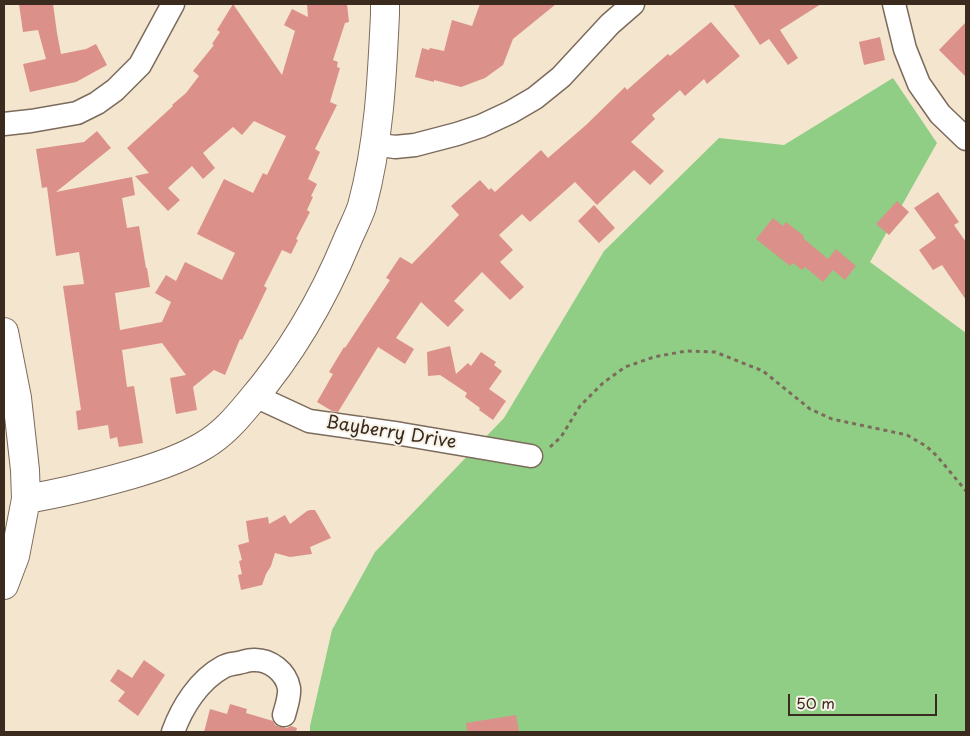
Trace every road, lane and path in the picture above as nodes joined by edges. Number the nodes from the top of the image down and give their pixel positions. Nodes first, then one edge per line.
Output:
1 (173, 4) edge
2 (385, 4) edge
3 (633, 4) edge
4 (894, 4) edge
5 (4, 124) edge
6 (966, 139) edge
7 (374, 144) junction
8 (4, 332) edge
9 (255, 396) junction
10 (531, 456) joint
11 (966, 490) edge
12 (26, 499) junction
13 (4, 585) edge
14 (284, 715) dead end
15 (173, 732) edge

1 - 5 street
2 - 7 street
3 - 7 street
4 - 6 street
7 - 9 street
8 - 12 street
9 - 10 street, Bayberry Drive
9 - 12 street
10 - 11 path
12 - 13 street
14 - 15 street

